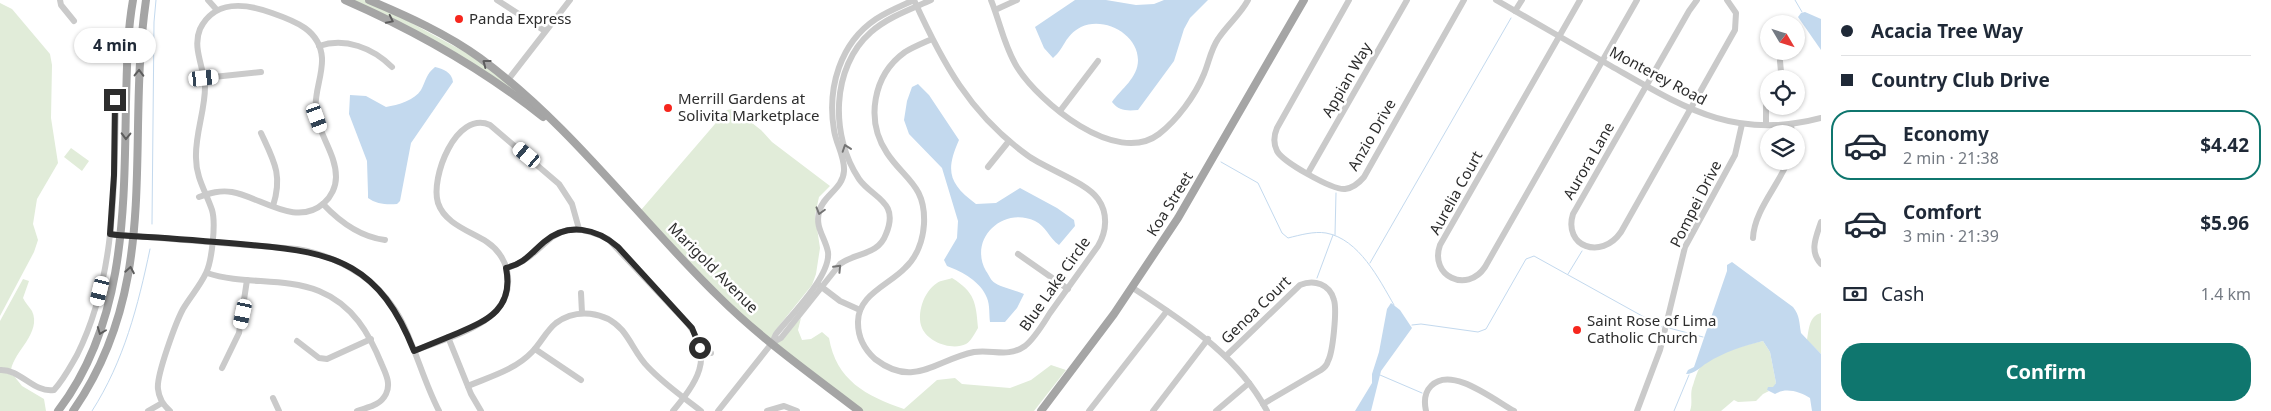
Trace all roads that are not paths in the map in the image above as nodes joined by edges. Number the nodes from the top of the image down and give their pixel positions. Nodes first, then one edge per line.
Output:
1 (60, 0) edge
2 (133, 0) edge
3 (146, 0) edge
4 (208, 0) edge
5 (345, 0) edge
6 (369, 0) edge
7 (497, 0) edge
8 (931, 0) edge
9 (990, 0) edge
10 (1017, 0) edge
11 (1248, 0) edge
12 (1304, 0) edge
13 (1349, 0) edge
14 (1407, 0) edge
15 (1464, 0) edge
16 (1496, 0) edge
17 (1522, 0) edge
18 (1580, 0) edge
19 (1637, 0) edge
20 (1697, 0) edge
21 (1727, 0) edge
22 (566, 1) edge
23 (915, 2) edge
24 (216, 9) junction
25 (995, 10) junction
26 (1515, 11) junction
27 (74, 21) dead end
28 (545, 30) junction
29 (1559, 36) junction
30 (932, 39) junction
31 (319, 46) junction
32 (1098, 61) dead end
33 (1602, 61) junction
34 (1780, 61) dead end
35 (392, 67) dead end
36 (1782, 70) edge
37 (261, 72) dead end
38 (204, 78) junction
39 (508, 80) junction
40 (1646, 85) junction
41 (105, 98) dead end
42 (1690, 109) junction
43 (1060, 111) junction
44 (1766, 115) edge
45 (1821, 118) edge
46 (1742, 124) junction
47 (1791, 124) joint
48 (1766, 125) junction
49 (561, 130) junction
50 (261, 133) dead end
51 (1009, 141) junction
52 (988, 166) dead end
53 (1783, 170) edge
54 (1308, 173) junction
55 (202, 196) junction
56 (323, 204) junction
57 (273, 206) junction
58 (1821, 222) edge
59 (579, 229) junction
60 (110, 234) junction
61 (122, 236) junction
62 (135, 236) junction
63 (1753, 238) dead end
64 (385, 240) dead end
65 (212, 242) junction
66 (1018, 254) dead end
67 (1821, 264) edge
68 (506, 268) junction
69 (206, 273) junction
70 (247, 280) junction
71 (819, 285) junction
72 (1133, 288) junction
73 (1068, 289) junction
74 (581, 293) dead end
75 (860, 310) junction
76 (1167, 310) junction
77 (582, 313) junction
78 (448, 337) junction
79 (371, 339) junction
80 (1208, 339) junction
81 (297, 341) dead end
82 (772, 344) junction
83 (535, 348) junction
84 (414, 351) junction
85 (711, 353) dead end
86 (701, 354) junction
87 (1226, 356) junction
88 (222, 368) dead end
89 (0, 370) edge
90 (581, 380) dead end
91 (1249, 383) junction
92 (468, 386) junction
93 (684, 397) junction
94 (273, 398) dead end
95 (162, 403) junction
96 (1263, 404) junction
97 (1510, 410) edge
98 (58, 411) edge
99 (73, 411) edge
100 (148, 411) edge
101 (170, 411) edge
102 (279, 411) edge
103 (357, 411) edge
104 (439, 411) edge
105 (481, 411) edge
106 (673, 411) edge
107 (701, 411) edge
108 (718, 411) edge
109 (768, 411) edge
110 (796, 411) edge
111 (859, 411) edge
112 (1041, 411) edge
113 (1089, 411) edge
114 (1152, 411) edge
115 (1216, 411) edge
116 (1267, 411) edge
117 (1426, 411) edge
118 (1637, 411) edge

1 - 27 street
2 -> 61 main road
62 -> 3 main road
4 - 24 street
5 -> 49 main road, Marigold Avenue
39 -> 6 main road, Marigold Avenue
7 - 28 street
8 - 23 street
9 - 25 street
10 - 25 street
11 - 43 street
12 - 72 main road, Koa Street
13 - 54 street, Anzio Drive
14 - 54 street, Appian Way
15 - 54 street, Anzio Drive
16 - 26 street, Monterey Road
17 - 26 street
18 - 29 street, Aurelia Court
19 - 33 street, Aurelia Court
20 - 40 street, Aurora Lane
21 - 42 street, Aurora Lane
22 - 28 street
23 - 30 street, Blue Lake Circle
23 -> 71 street
71 -> 23 street
24 - 31 street
24 - 38 street
25 - 43 street
26 - 29 street, Monterey Road
28 - 39 street
29 - 33 street, Monterey Road
29 - 33 street, Aurelia Court
30 - 51 street, Blue Lake Circle
30 - 75 street
31 - 35 street
31 - 56 street
32 - 43 street
33 - 40 street, Monterey Road
34 - 36 street
37 - 38 street
38 - 55 street
39 - 49 main road, Marigold Avenue
40 - 42 street, Monterey Road
40 - 42 street, Aurora Lane
41 - 60 street
42 - 46 street, Monterey Road
44 - 48 street
45 - 47 street, Monterey Road
46 - 48 street, Monterey Road
46 - 118 street, Pompei Drive
47 - 48 street, Monterey Road
49 - 82 main road, Marigold Avenue
50 - 57 street
51 - 52 street
51 - 73 street, Blue Lake Circle
53 - 63 street
55 - 57 street
55 - 65 street
56 - 57 street
56 - 64 street
58 - 67 street
59 - 68 street
59 - 68 street
59 - 86 street
60 - 61 street
60 - 89 street
61 - 62 street
61 -> 98 main road
62 - 65 street
99 -> 62 main road
65 - 69 street
65 - 84 street
66 - 73 street
68 - 78 street
69 - 70 street
69 - 95 street
70 - 79 street
70 - 88 street
71 - 75 street
71 - 82 street
72 - 76 street
72 - 112 main road, Koa Street
73 - 75 street, Blue Lake Circle
74 - 77 street
76 - 80 street
76 - 113 street
77 - 83 street
77 - 93 street
78 - 84 street
78 - 92 street
79 - 81 street
79 - 103 street
80 - 87 street
80 - 114 street
82 - 108 street
82 - 111 main road, Marigold Avenue
83 - 90 street
83 - 92 street
84 - 104 street
85 - 86 street
86 - 93 street
87 - 91 street
87 - 96 street, Genoa Court
91 - 96 street
91 - 115 street
92 - 105 street
93 - 106 street
93 - 107 street
94 - 102 street
95 - 100 street
95 - 101 street
96 - 116 street
97 - 117 street
109 - 110 street

